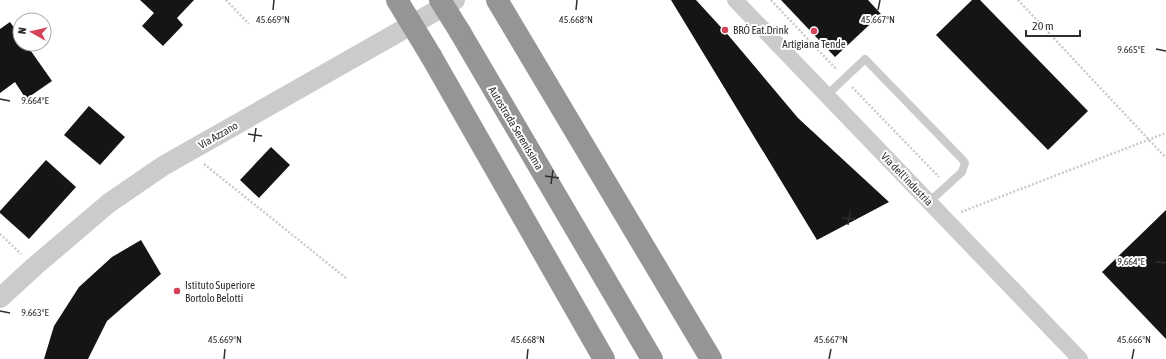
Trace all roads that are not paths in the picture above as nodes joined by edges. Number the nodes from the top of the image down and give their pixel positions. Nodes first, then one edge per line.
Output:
1 (397, 0) edge
2 (440, 0) edge
3 (455, 0) edge
4 (735, 0) edge
5 (499, 4) edge
6 (827, 95) junction
7 (929, 202) junction
8 (0, 298) edge
9 (604, 359) edge
10 (652, 359) edge
11 (711, 359) edge
12 (1080, 359) edge

1 - 9 highway, bridge
2 - 10 highway, Autostrada Serenissima, bridge
3 - 8 street, Via Azzano
4 - 6 street, Via dell'industria
5 - 11 highway
6 - 7 street, Via dell'industria
6 - 7 lane
7 - 12 street, Via dell'industria

